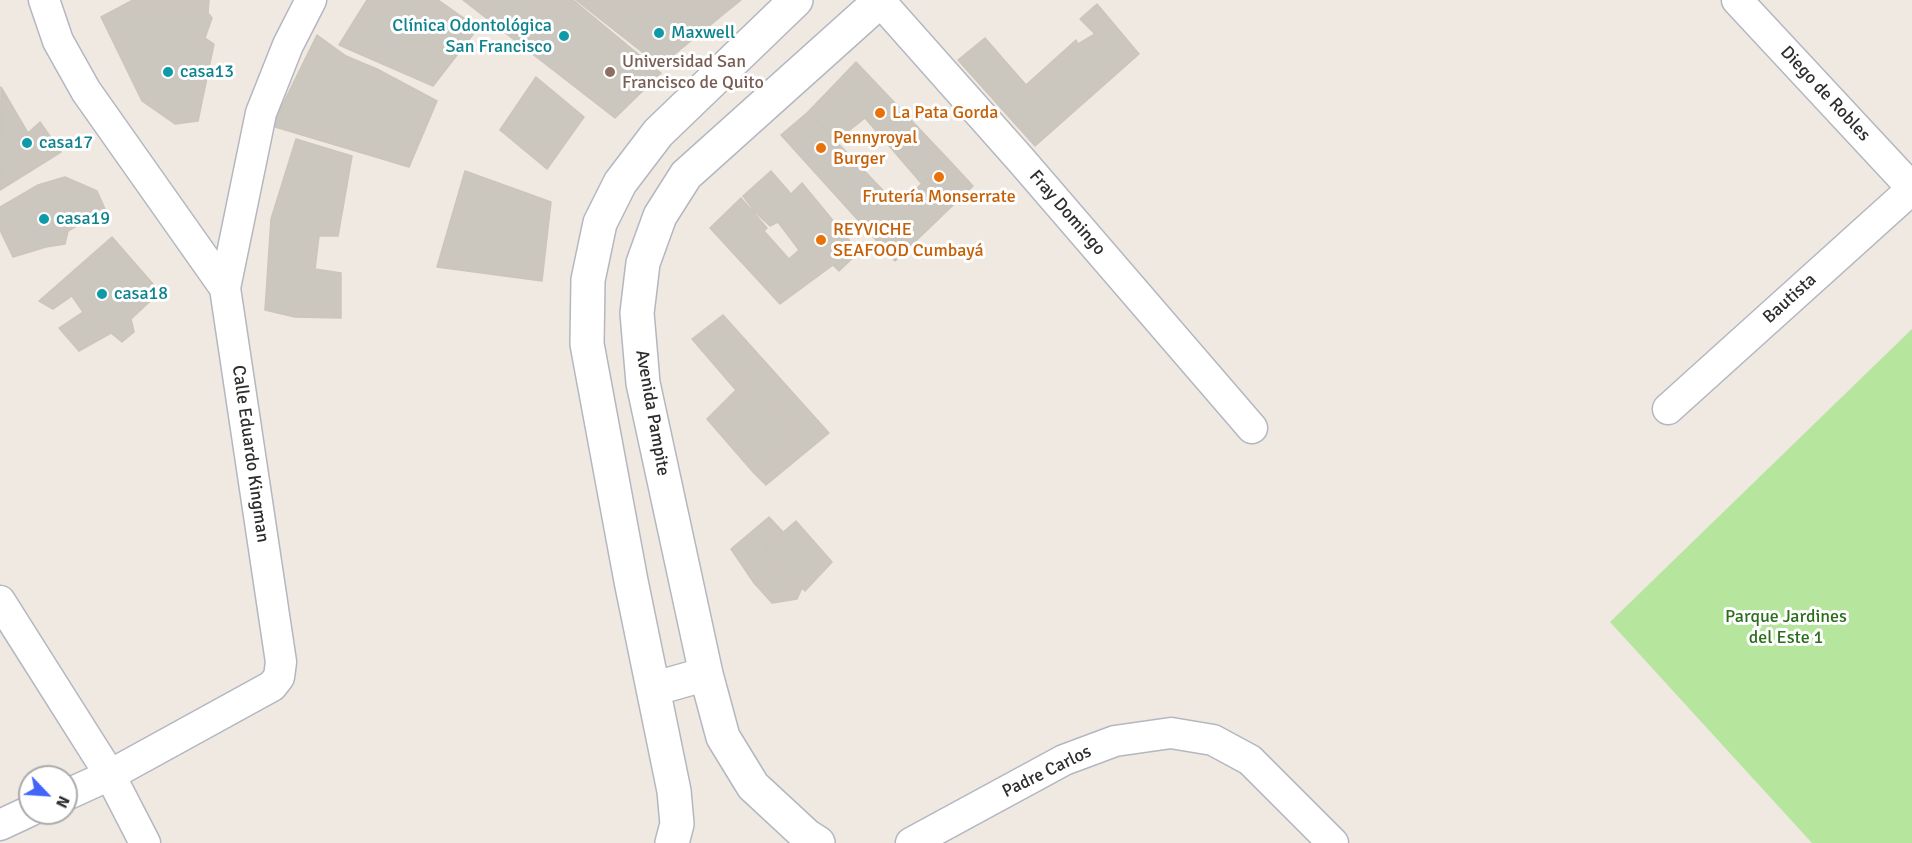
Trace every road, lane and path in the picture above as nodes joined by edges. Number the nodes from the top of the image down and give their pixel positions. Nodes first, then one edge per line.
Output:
1 (44, 0) edge
2 (311, 0) edge
3 (796, 0) edge
4 (880, 0) edge
5 (1737, 0) edge
6 (1912, 189) edge
7 (225, 288) junction
8 (1668, 409) dead end
9 (1252, 428) dead end
10 (0, 601) edge
11 (706, 674) junction
12 (653, 689) junction
13 (110, 775) junction
14 (78, 790) edge
15 (18, 817) edge
16 (0, 825) edge
17 (145, 843) edge
18 (672, 843) edge
19 (819, 843) edge
20 (911, 843) edge
21 (1334, 843) edge

1 - 7 street
2 - 7 street, Calle Eduardo Kingman
3 - 12 street
4 - 9 street, Fray Domingo
4 - 11 street, Avenida Pampite
5 - 6 street, Diego de Robles
6 - 8 street, Bautista
7 - 13 street, Calle Eduardo Kingman
10 - 13 street
11 - 12 street
11 - 19 street, Avenida Pampite
12 - 18 street
13 - 14 street, Calle Eduardo Kingman
13 - 17 street
15 - 16 street
20 - 21 street, Padre Carlos

